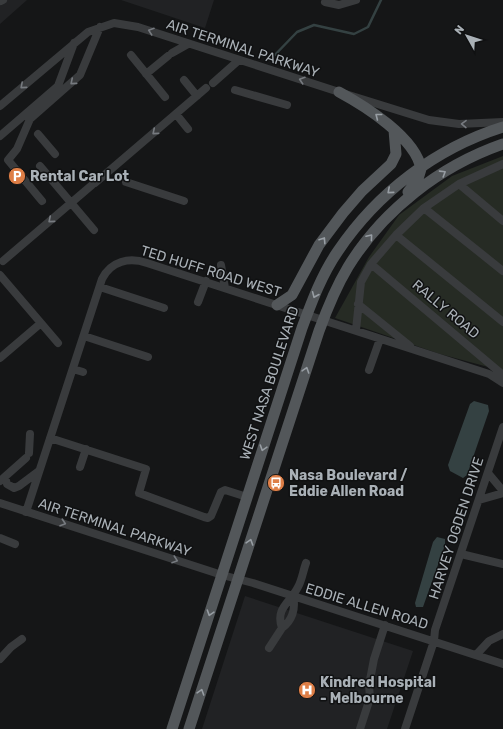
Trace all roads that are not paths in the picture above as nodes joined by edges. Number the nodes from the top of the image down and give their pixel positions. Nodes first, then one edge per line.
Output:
1 (326, 0) edge
2 (356, 0) edge
3 (100, 27) junction
4 (74, 42) junction
5 (188, 44) junction
6 (131, 55) dead end
7 (239, 60) junction
8 (146, 74) junction
9 (184, 80) dead end
10 (235, 90) dead end
11 (339, 92) junction
12 (197, 96) junction
13 (165, 97) dead end
14 (287, 105) dead end
15 (0, 106) edge
16 (176, 114) junction
17 (503, 122) edge
18 (503, 127) edge
19 (188, 130) dead end
20 (394, 130) junction
21 (38, 134) dead end
22 (0, 135) edge
23 (503, 144) edge
24 (55, 154) dead end
25 (40, 166) dead end
26 (421, 167) junction
27 (501, 167) edge
28 (126, 182) dead end
29 (459, 184) junction
30 (184, 201) dead end
31 (42, 202) dead end
32 (72, 203) junction
33 (424, 208) junction
34 (390, 214) junction
35 (503, 221) edge
36 (94, 230) dead end
37 (396, 235) junction
38 (3, 260) dead end
39 (372, 264) junction
40 (221, 265) dead end
41 (503, 272) edge
42 (0, 275) edge
43 (206, 281) junction
44 (100, 287) junction
45 (225, 288) junction
46 (198, 302) dead end
47 (277, 304) junction
48 (358, 304) junction
49 (164, 308) dead end
50 (307, 314) junction
51 (323, 319) junction
52 (503, 322) edge
53 (41, 323) junction
54 (356, 330) junction
55 (84, 336) junction
56 (380, 339) junction
57 (58, 343) dead end
58 (415, 351) junction
59 (148, 357) dead end
60 (0, 358) edge
61 (73, 369) junction
62 (369, 370) dead end
63 (83, 372) dead end
64 (503, 375) edge
65 (503, 383) edge
66 (503, 427) edge
67 (30, 434) dead end
68 (50, 438) junction
69 (86, 449) junction
70 (80, 467) dead end
71 (39, 471) junction
72 (488, 473) junction
73 (3, 479) edge
74 (503, 492) edge
75 (247, 497) junction
76 (479, 500) junction
77 (0, 503) edge
78 (26, 512) junction
79 (0, 538) edge
80 (15, 544) dead end
81 (461, 554) junction
82 (306, 563) dead end
83 (503, 564) edge
84 (222, 575) junction
85 (238, 579) junction
86 (293, 596) junction
87 (385, 625) junction
88 (503, 634) edge
89 (22, 639) dead end
90 (434, 641) junction
91 (269, 648) dead end
92 (476, 655) junction
93 (0, 659) edge
94 (503, 664) edge
95 (172, 729) edge
96 (189, 729) edge
97 (360, 729) edge
98 (405, 729) edge

1 - 2 street
3 - 4 street, AIR TERMINAL PARKWAY
5 -> 3 street, AIR TERMINAL PARKWAY
3 -> 31 street
4 -> 15 street, AIR TERMINAL PARKWAY
4 - 22 street
5 - 7 street, AIR TERMINAL PARKWAY
5 - 8 street
6 - 8 street
11 -> 7 street, AIR TERMINAL PARKWAY
7 - 12 street
8 - 13 street
9 - 12 street
10 - 14 street
17 -> 11 street, AIR TERMINAL PARKWAY
20 -> 11 main road
12 - 16 street
16 - 19 street
16 -> 32 street
18 - 26 main road, WEST NASA BOULEVARD
20 - 26 main road
47 -> 20 main road
21 - 24 street
34 -> 23 main road
25 - 32 street
26 - 34 main road
26 -> 50 main road, WEST NASA BOULEVARD
27 - 29 street
28 - 30 street
29 - 33 street
29 - 35 street
32 - 36 street
32 -> 38 street
33 - 37 street
33 - 41 street
51 -> 34 main road
37 - 39 street
37 - 52 street
39 - 48 street
39 - 64 street, RALLY ROAD
40 - 45 street
42 - 53 street
43 - 44 street, TED HUFF ROAD WEST
43 - 45 street, TED HUFF ROAD WEST
43 - 46 street
44 - 49 street
44 - 55 street, TED HUFF ROAD WEST
45 - 47 street, TED HUFF ROAD WEST
47 - 50 street, TED HUFF ROAD WEST
48 - 54 street
48 - 58 street
50 - 51 street, TED HUFF ROAD WEST
50 -> 75 main road, WEST NASA BOULEVARD
51 - 54 street, TED HUFF ROAD WEST
85 -> 51 main road
53 - 57 street
53 - 60 street
54 - 56 street, TED HUFF ROAD WEST
55 - 59 street
55 - 61 street, TED HUFF ROAD WEST
56 - 58 street, TED HUFF ROAD WEST
56 - 62 street
58 - 65 street, TED HUFF ROAD WEST
61 - 63 street
61 - 68 street, TED HUFF ROAD WEST
66 - 72 street, HARVEY OGDEN DRIVE
67 - 73 street
68 - 69 street
68 - 71 street, TED HUFF ROAD WEST
69 - 70 street
69 - 75 street
71 - 73 street
71 - 78 street, TED HUFF ROAD WEST
72 - 74 street
72 - 76 street, HARVEY OGDEN DRIVE
74 - 76 street
75 - 84 main road, WEST NASA BOULEVARD
76 - 81 street, HARVEY OGDEN DRIVE
77 - 78 street, AIR TERMINAL PARKWAY
78 -> 84 street, AIR TERMINAL PARKWAY
79 - 80 street
81 - 83 street
81 - 90 street, HARVEY OGDEN DRIVE
82 - 86 street
84 - 85 street, EDDIE ALLEN ROAD
84 -> 95 main road, WEST NASA BOULEVARD
85 - 86 street, EDDIE ALLEN ROAD
96 -> 85 main road
86 - 87 street, EDDIE ALLEN ROAD
86 - 91 street
87 - 90 street, EDDIE ALLEN ROAD
87 - 97 street
88 - 92 street
89 - 93 street
90 - 92 street, EDDIE ALLEN ROAD
90 - 98 street, HARVEY OGDEN DRIVE
92 - 94 street, EDDIE ALLEN ROAD

